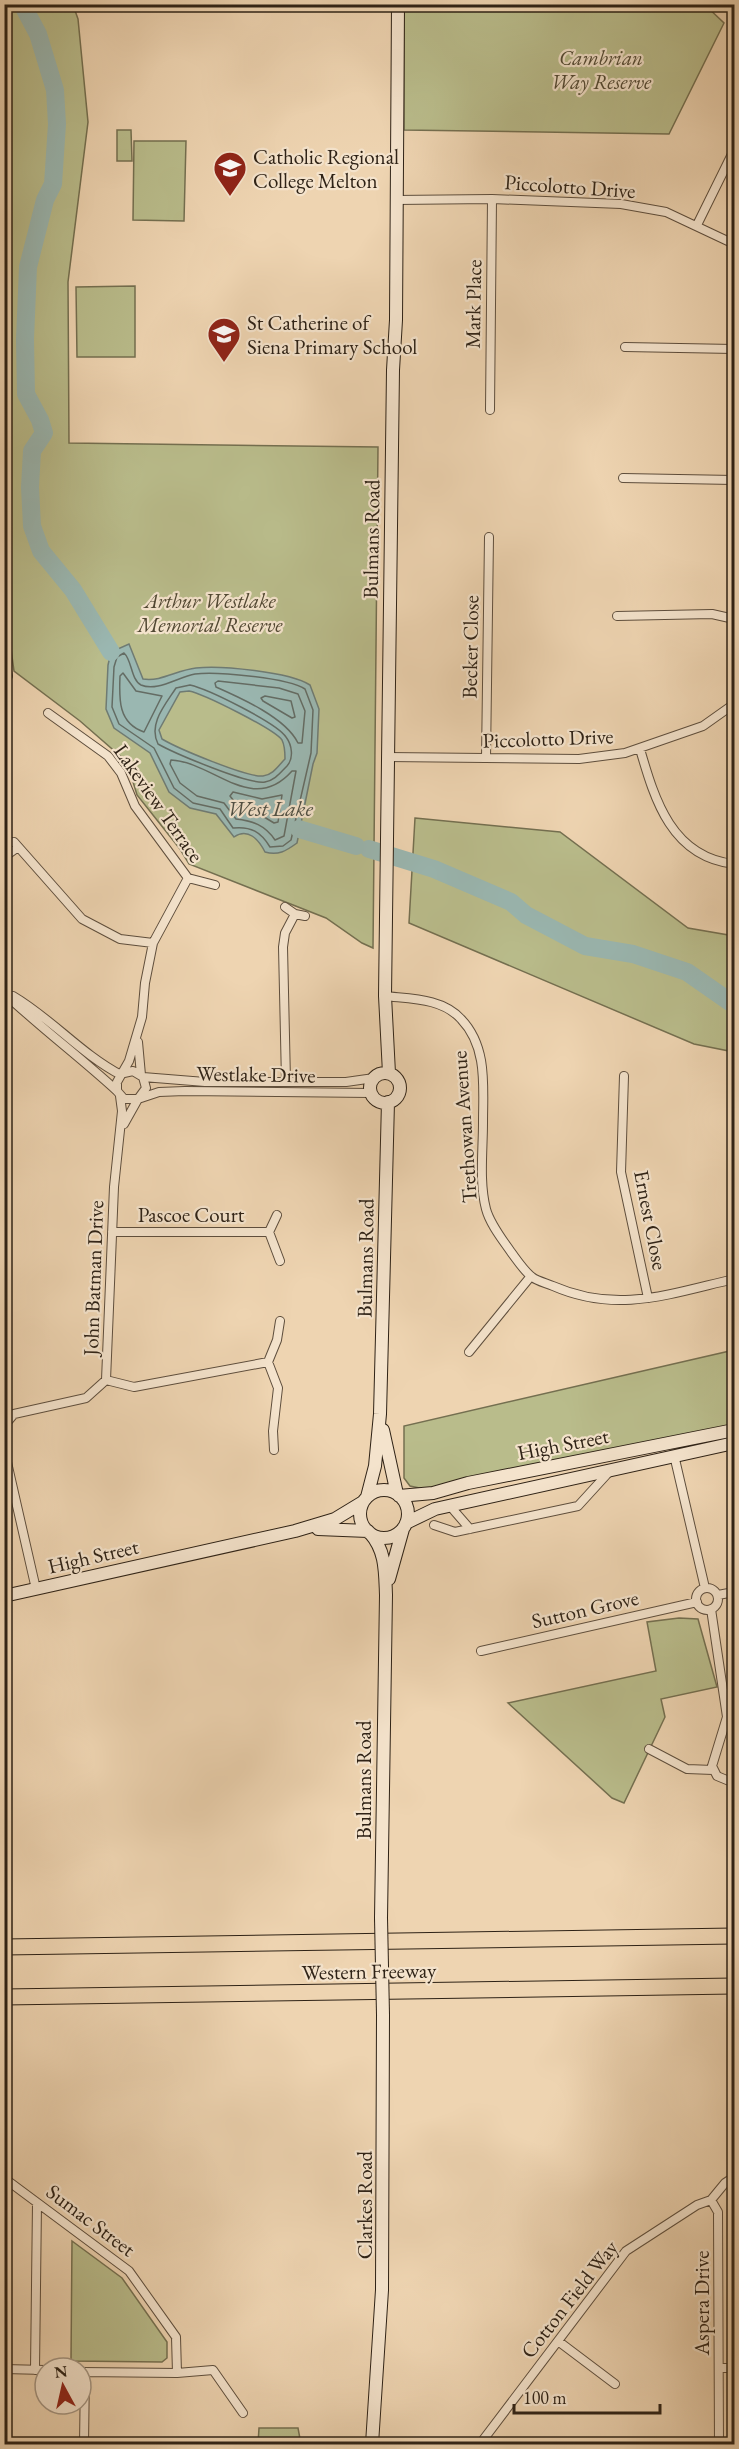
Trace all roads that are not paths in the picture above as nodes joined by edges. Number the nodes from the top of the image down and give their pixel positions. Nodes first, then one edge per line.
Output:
1 (398, 4) edge
2 (735, 150) edge
3 (492, 199) junction
4 (395, 200) junction
5 (697, 225) junction
6 (735, 244) edge
7 (625, 347) dead end
8 (735, 349) edge
9 (490, 410) dead end
10 (623, 478) dead end
11 (735, 480) edge
12 (489, 537) dead end
13 (617, 616) dead end
14 (735, 619) edge
15 (4, 656) edge
16 (8, 676) dead end
17 (735, 704) edge
18 (48, 713) dead end
19 (640, 749) junction
20 (387, 757) junction
21 (486, 758) junction
22 (8, 855) dead end
23 (735, 864) edge
24 (188, 878) junction
25 (215, 885) dead end
26 (285, 907) dead end
27 (295, 914) junction
28 (305, 916) dead end
29 (153, 943) junction
30 (4, 992) edge
31 (385, 996) junction
32 (137, 1032) junction
33 (389, 1073) junction
34 (123, 1074) junction
35 (142, 1076) junction
36 (624, 1076) dead end
37 (374, 1078) junction
38 (286, 1082) junction
39 (371, 1093) junction
40 (118, 1094) junction
41 (139, 1099) junction
42 (388, 1102) junction
43 (120, 1133) junction
44 (277, 1215) dead end
45 (112, 1232) junction
46 (269, 1232) junction
47 (280, 1261) dead end
48 (531, 1276) junction
49 (735, 1279) edge
50 (648, 1298) junction
51 (280, 1321) dead end
52 (469, 1352) dead end
53 (268, 1362) junction
54 (106, 1380) junction
55 (380, 1414) junction
56 (5, 1424) edge
57 (735, 1430) edge
58 (731, 1447) edge
59 (4, 1449) edge
60 (274, 1450) dead end
61 (674, 1455) junction
62 (612, 1469) junction
63 (398, 1495) junction
64 (365, 1499) junction
65 (450, 1506) junction
66 (434, 1525) dead end
67 (404, 1526) junction
68 (470, 1529) junction
69 (295, 1531) junction
70 (369, 1532) junction
71 (705, 1588) junction
72 (36, 1589) junction
73 (735, 1592) edge
74 (386, 1594) junction
75 (718, 1595) junction
76 (4, 1596) edge
77 (697, 1602) junction
78 (711, 1609) junction
79 (481, 1651) dead end
80 (649, 1749) dead end
81 (713, 1770) junction
82 (735, 1783) edge
83 (735, 1936) edge
84 (4, 1947) edge
85 (382, 1966) joint
86 (735, 1986) edge
87 (4, 1997) edge
88 (735, 2177) edge
89 (4, 2178) edge
90 (711, 2200) junction
91 (37, 2202) junction
92 (558, 2341) junction
93 (35, 2356) edge
94 (719, 2368) junction
95 (735, 2368) edge
96 (4, 2369) edge
97 (33, 2370) edge
98 (93, 2372) edge
99 (177, 2373) junction
100 (615, 2384) dead end
101 (243, 2413) dead end
102 (84, 2416) edge
103 (84, 2445) edge
104 (372, 2445) edge
105 (480, 2445) edge
106 (719, 2445) edge

1 - 4 street, Bulmans Road
2 - 5 street
3 - 4 street, Piccolotto Drive
3 - 5 street, Piccolotto Drive
3 - 9 street, Mark Place
4 - 20 street, Bulmans Road
5 - 6 street, Piccolotto Drive
7 - 8 street
10 - 11 street
12 - 21 street, Becker Close
13 - 14 street
15 - 16 street
17 - 19 street, Piccolotto Drive
18 - 24 street, Lakeview Terrace
19 - 21 street, Piccolotto Drive
19 - 23 street
20 - 21 street, Piccolotto Drive
20 - 31 street, Bulmans Road
22 - 29 street
24 - 25 street, Lakeview Terrace
24 - 29 street
26 - 27 street
27 - 28 street
27 - 38 street
29 - 32 street
30 - 34 street
30 - 40 street
31 - 33 street, Bulmans Road
31 - 48 street, Trethowan Avenue
32 - 34 street
32 - 35 street
33 - 37 street
33 - 42 street
34 - 35 street
34 - 40 street
35 - 38 street, Westlake Drive
35 - 41 street
36 - 50 street, Ernest Close
37 - 38 street, Westlake Drive
37 - 39 street
39 - 41 street, Westlake Drive
39 - 42 street
40 - 41 street
40 - 43 street, John Batman Drive
41 - 43 street, John Batman Drive
42 - 55 street, Bulmans Road
43 - 45 street, John Batman Drive
44 - 46 street, Pascoe Court
45 - 46 street, Pascoe Court
45 - 54 street, John Batman Drive
46 - 47 street, Pascoe Court
48 - 50 street, Trethowan Avenue
48 - 52 street
49 - 50 street, Trethowan Avenue
51 - 53 street
53 - 54 street
53 - 60 street
54 - 56 street, John Batman Drive
55 - 63 street, Bulmans Road
55 - 64 street, Bulmans Road
57 - 63 street, High Street
58 - 61 street, High Street
59 - 72 street
61 - 62 street, High Street
61 - 71 street
62 - 65 street, High Street
62 - 68 street
63 - 64 street
63 - 67 street
64 - 69 street, High Street
64 - 70 street
65 - 67 street, High Street
65 - 68 street
66 - 68 street
67 - 70 street
67 - 74 street, Bulmans Road
69 - 70 street, High Street
69 - 72 street, High Street
70 - 74 street, Bulmans Road
71 - 75 street
71 - 77 street
72 - 76 street, High Street
73 - 75 street
74 - 85 street, Bulmans Road, bridge
75 - 78 street
77 - 78 street
77 - 79 street, Sutton Grove
78 - 81 street
80 - 81 street
81 - 82 street
83 - 84 highway, Western Freeway
85 - 104 street, Clarkes Road, bridge
86 - 87 highway, Western Freeway
88 - 90 street, Cotton Field Way
89 - 91 street, Sumac Street
90 - 92 street, Cotton Field Way
90 - 94 street, Aspera Drive
91 - 93 street
91 - 99 street, Sumac Street
92 - 100 street
92 - 105 street, Cotton Field Way
94 - 95 street
94 - 106 street, Aspera Drive
96 - 97 street
98 - 99 street
99 - 101 street
102 - 103 street

